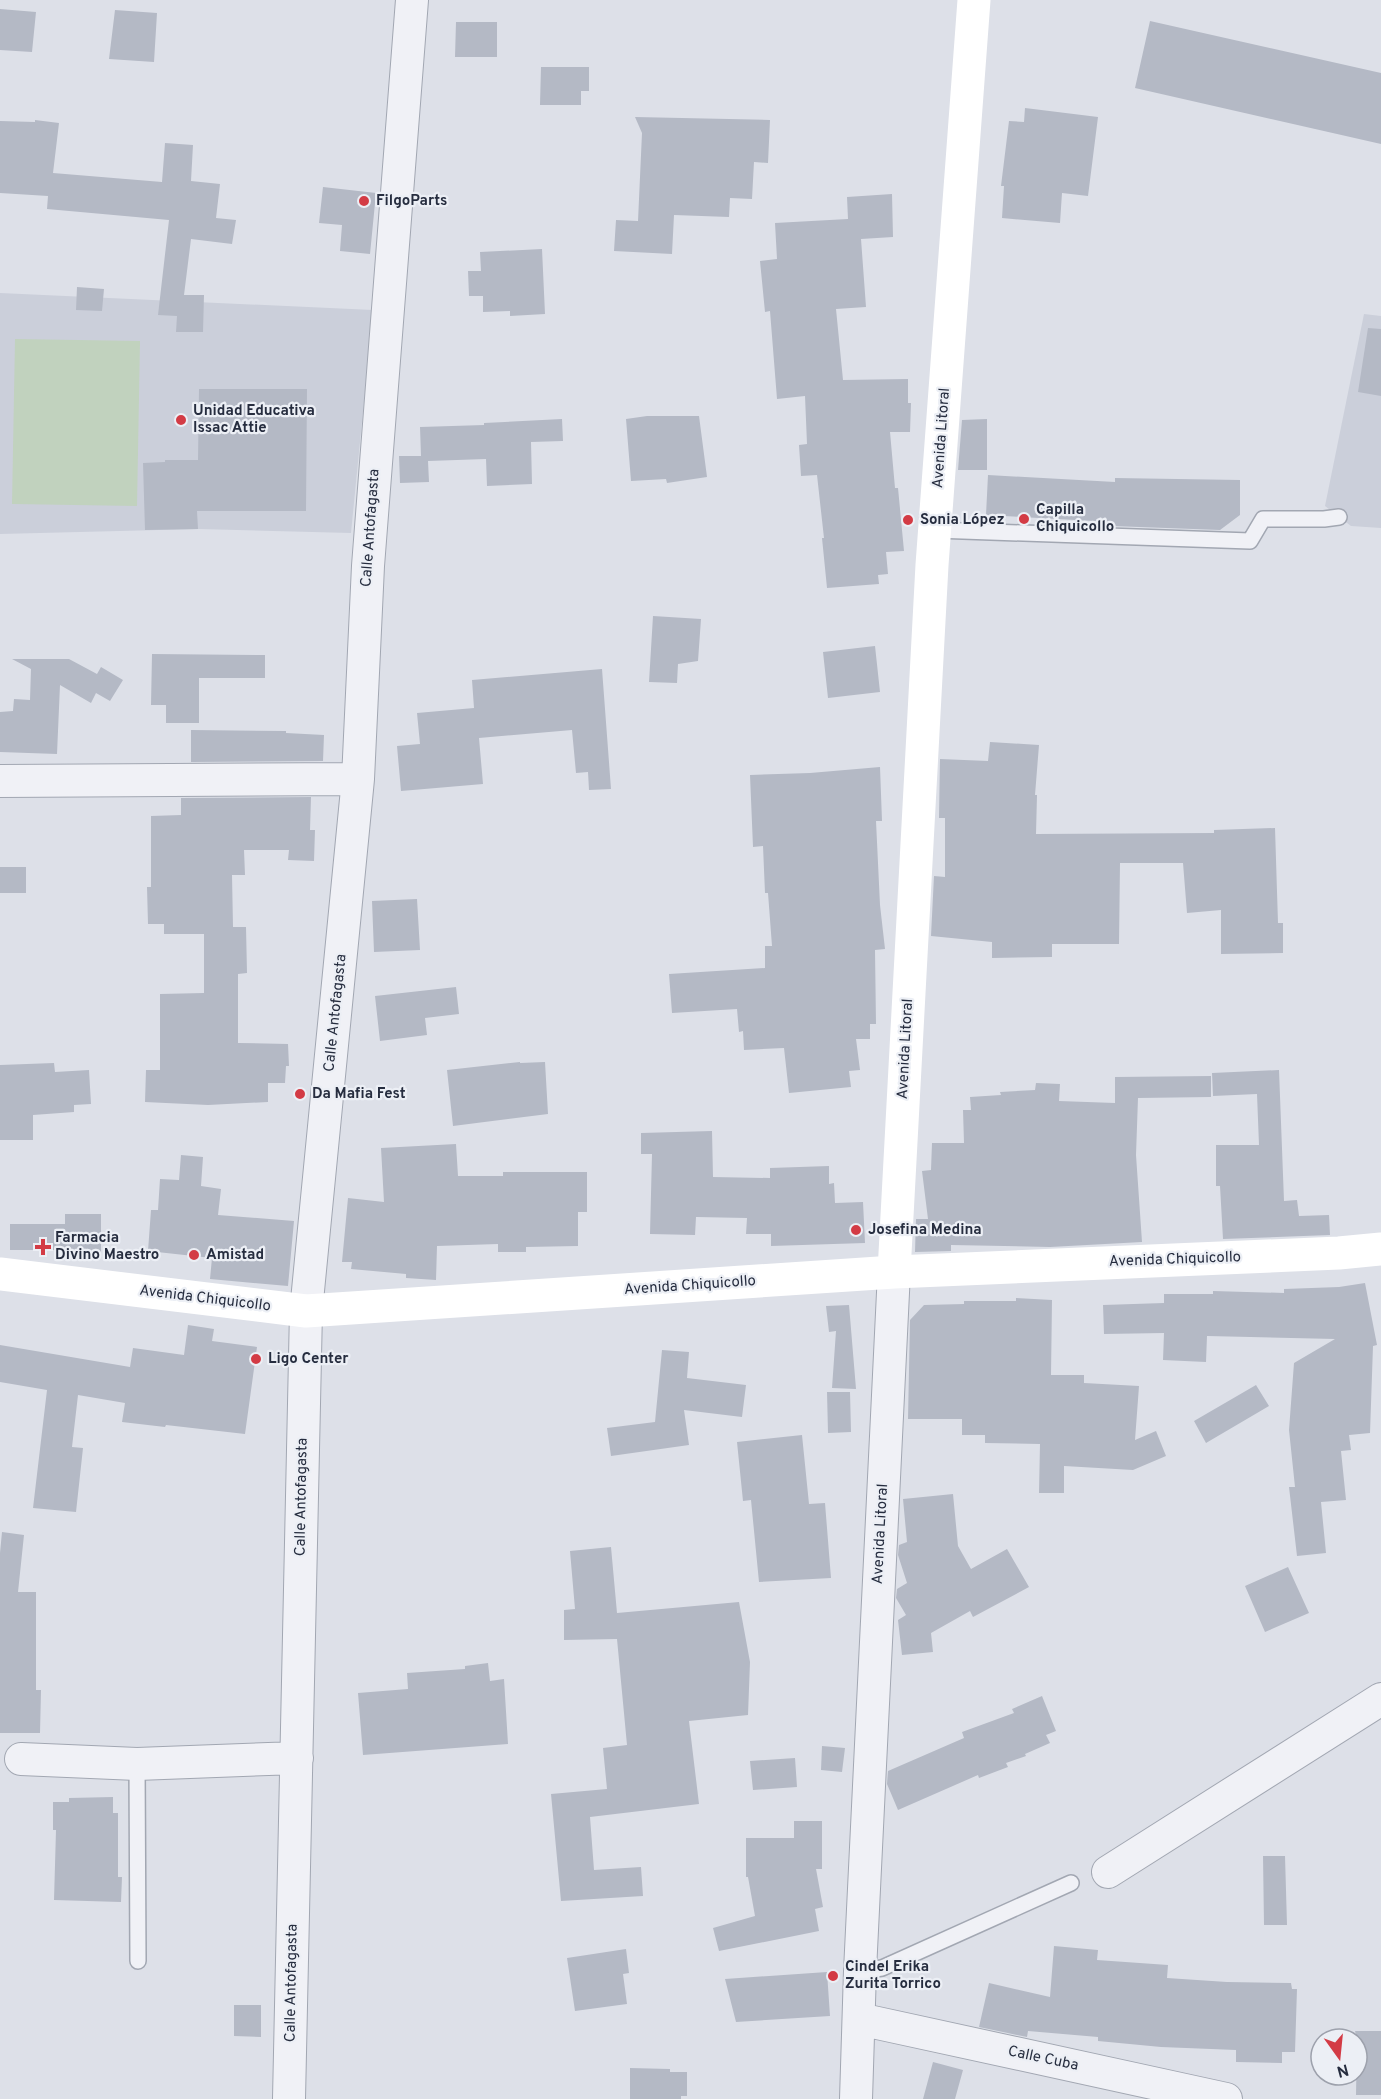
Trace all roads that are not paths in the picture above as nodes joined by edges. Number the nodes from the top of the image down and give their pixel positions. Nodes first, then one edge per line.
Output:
1 (412, 0) edge
2 (974, 0) edge
3 (1339, 517) dead end
4 (935, 530) junction
5 (358, 779) junction
6 (0, 781) edge
7 (1381, 1249) edge
8 (894, 1272) junction
9 (0, 1274) edge
10 (306, 1311) junction
11 (1381, 1699) edge
12 (297, 1758) junction
13 (21, 1760) dead end
14 (137, 1764) junction
15 (1108, 1872) dead end
16 (1071, 1883) dead end
17 (138, 1961) dead end
18 (860, 1971) junction
19 (859, 2019) junction
20 (290, 2099) edge
21 (856, 2099) edge
22 (1226, 2099) edge

1 - 5 street, Calle Antofagasta
2 - 4 main road, Avenida Litoral
3 - 4 lane
4 - 8 main road, Avenida Litoral
5 - 6 street
5 - 10 street, Calle Antofagasta
7 - 8 main road, Avenida Chiquicollo
8 - 10 main road, Avenida Chiquicollo
8 - 18 street, Avenida Litoral
9 - 10 main road, Avenida Chiquicollo
10 - 12 street, Calle Antofagasta
11 - 15 street
12 - 14 street
12 - 20 street, Calle Antofagasta
13 - 14 street
14 - 17 lane
16 - 18 lane
18 - 19 street, Avenida Litoral
19 - 21 street, Avenida Litoral
19 - 22 street, Calle Cuba

